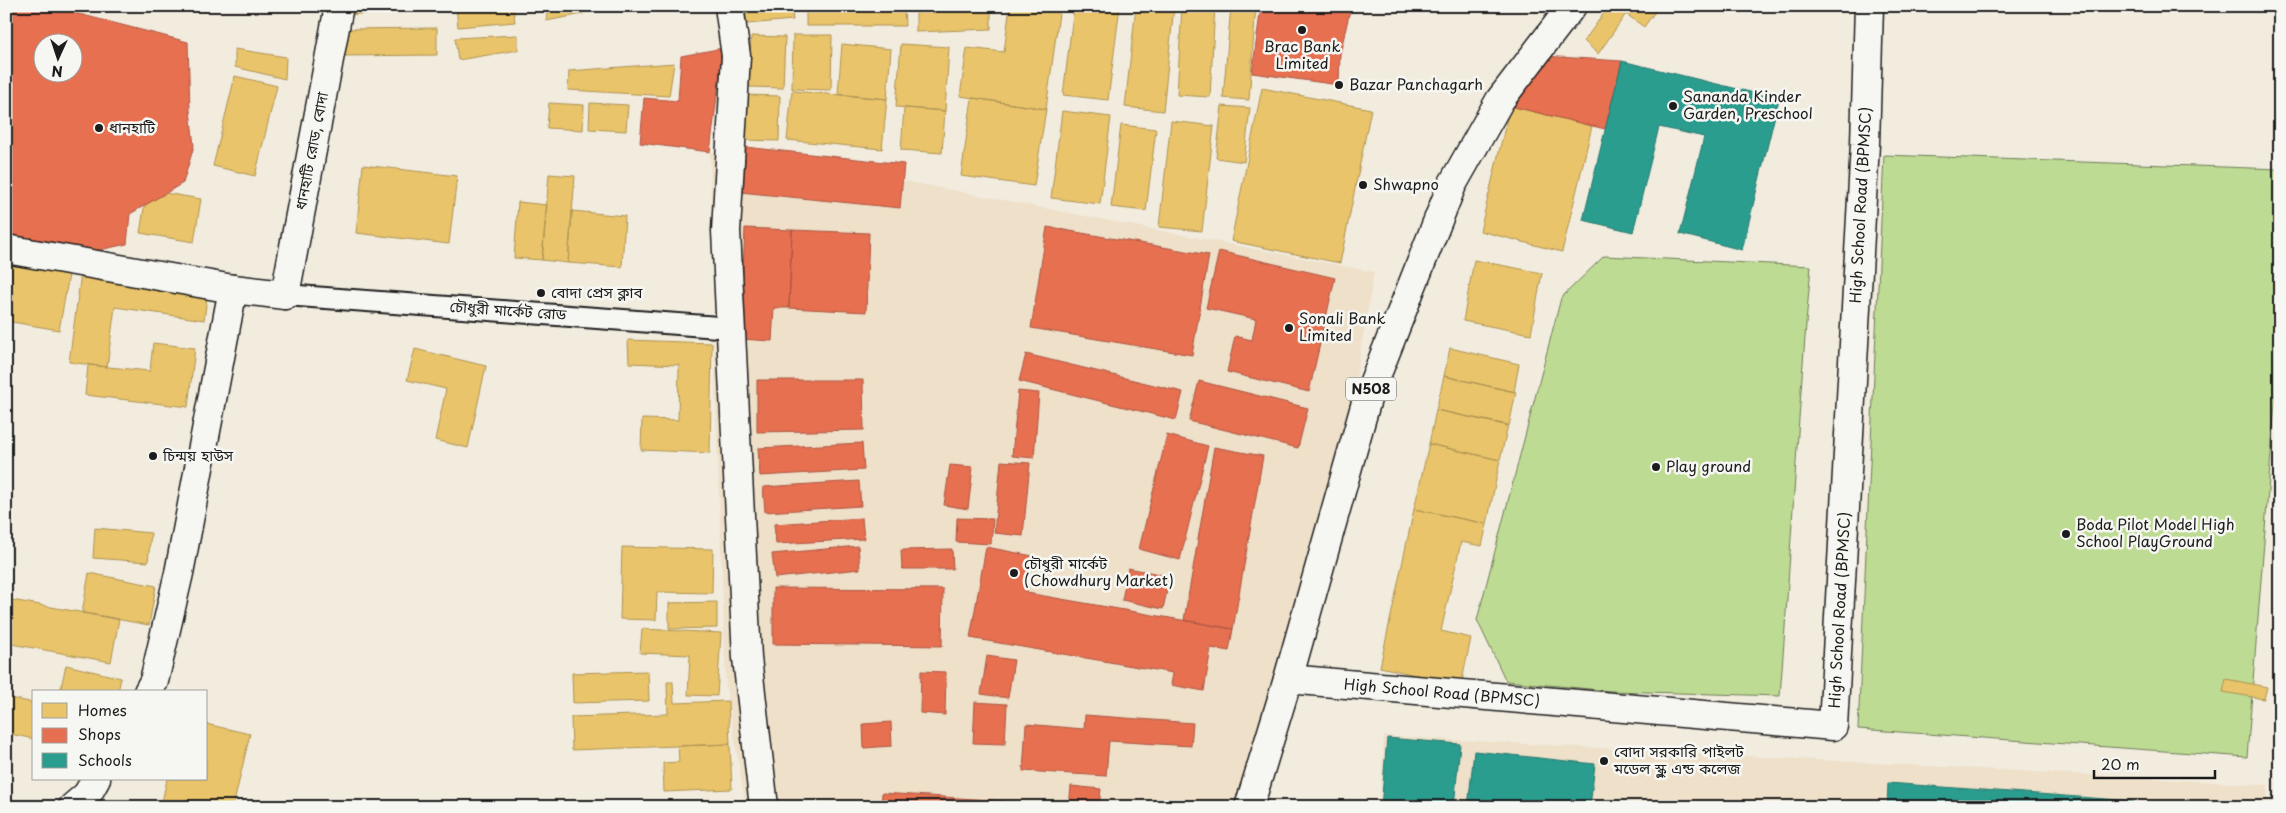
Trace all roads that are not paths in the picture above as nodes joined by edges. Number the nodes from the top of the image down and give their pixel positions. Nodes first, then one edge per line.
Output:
1 (339, 6) edge
2 (729, 6) edge
3 (1572, 6) edge
4 (1869, 6) edge
5 (6, 249) edge
6 (233, 289) junction
7 (285, 295) junction
8 (732, 328) junction
9 (1288, 679) junction
10 (149, 690) edge
11 (95, 780) edge
12 (73, 807) edge
13 (764, 807) edge
14 (1249, 807) edge

1 - 7 main road, ধানহাটি রোড, বোদা
2 - 8 main road
3 - 9 main road, N508
4 - 9 main road, High School Road (BPMSC)
5 - 6 main road
6 - 7 main road
6 - 10 main road
7 - 8 lane, চৌধুরী মার্কেট রোড
8 - 13 main road
9 - 14 main road, N508
11 - 12 main road

